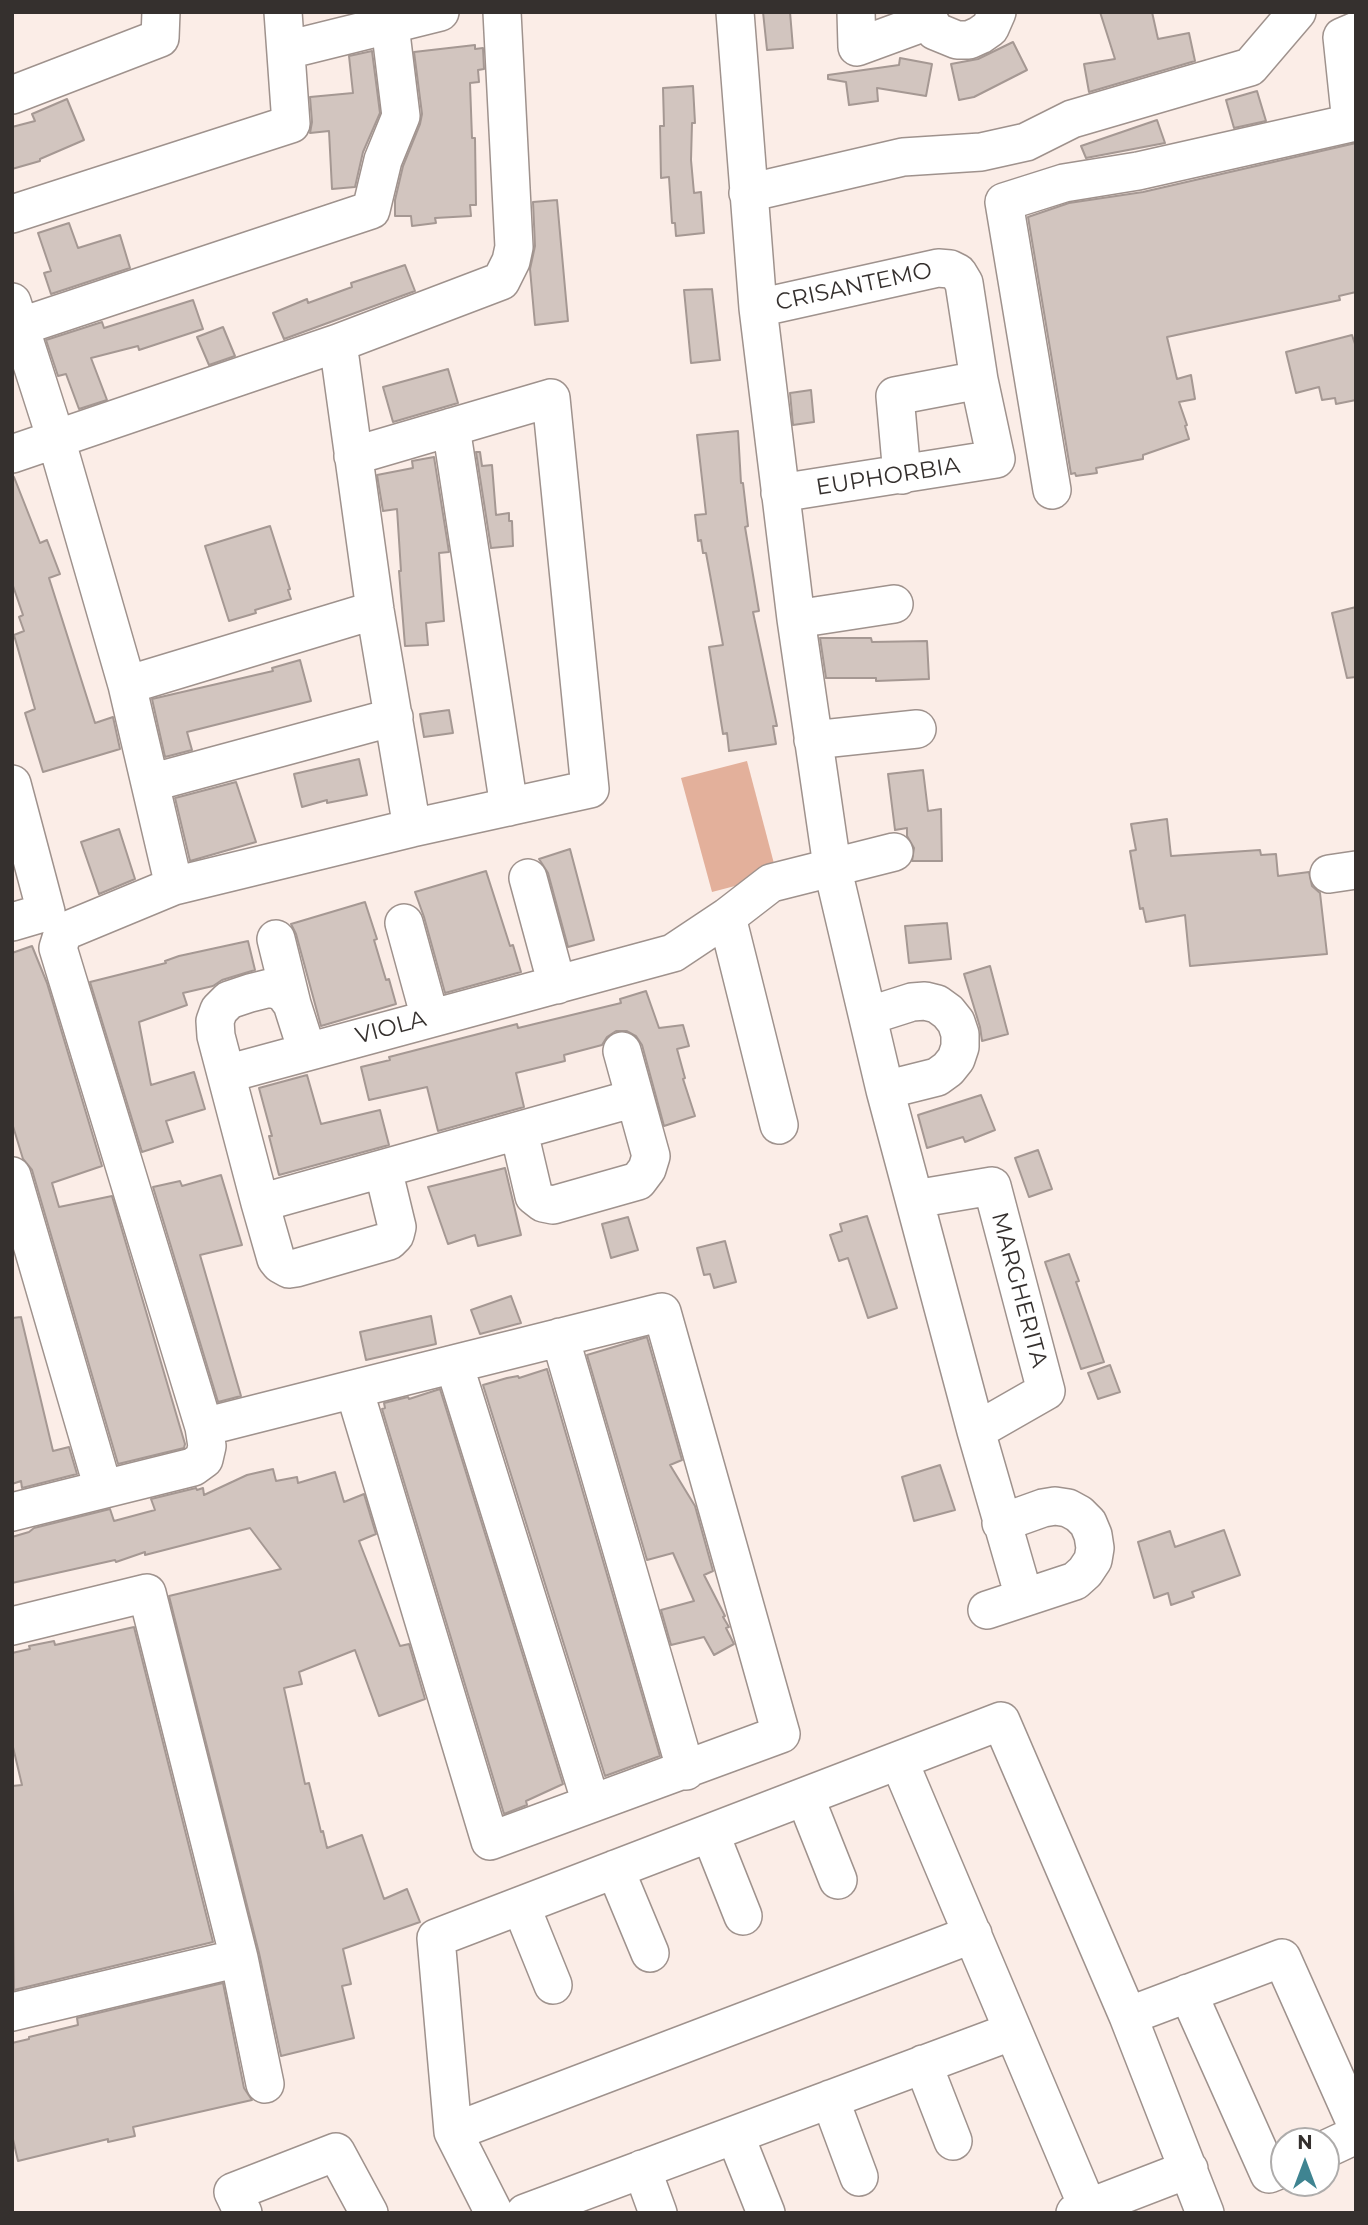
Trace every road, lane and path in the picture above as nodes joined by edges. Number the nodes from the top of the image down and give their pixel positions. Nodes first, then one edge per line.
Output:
1 (161, 12) edge
2 (283, 12) edge
3 (440, 12) edge
4 (502, 12) edge
5 (735, 12) edge
6 (856, 12) edge
7 (997, 12) edge
8 (1297, 12) edge
9 (926, 16) edge
10 (390, 25) junction
11 (1356, 31) edge
12 (287, 50) junction
13 (12, 95) edge
14 (748, 193) junction
15 (12, 214) edge
16 (758, 308) junction
17 (16, 315) edge
18 (338, 343) junction
19 (979, 380) junction
20 (451, 427) junction
21 (56, 439) junction
22 (12, 454) edge
23 (353, 456) junction
24 (902, 475) junction
25 (1052, 491) dead end
26 (780, 493) junction
27 (894, 604) dead end
28 (374, 610) junction
29 (796, 619) junction
30 (127, 685) junction
31 (394, 717) junction
32 (917, 729) dead end
33 (813, 740) junction
34 (150, 783) junction
35 (12, 784) edge
36 (509, 807) junction
37 (412, 828) junction
38 (894, 852) dead end
39 (832, 866) junction
40 (528, 878) dead end
41 (174, 886) junction
42 (727, 917) junction
43 (12, 922) edge
44 (404, 923) dead end
45 (276, 939) dead end
46 (557, 985) junction
47 (292, 1004) junction
48 (868, 1016) junction
49 (430, 1018) junction
50 (307, 1051) junction
51 (622, 1051) dead end
52 (226, 1074) junction
53 (885, 1090) junction
54 (635, 1098) junction
55 (779, 1125) dead end
56 (519, 1132) junction
57 (383, 1169) junction
58 (12, 1176) edge
59 (915, 1199) junction
60 (260, 1203) junction
61 (27, 1276) edge
62 (560, 1337) junction
63 (454, 1364) junction
64 (354, 1389) junction
65 (204, 1427) junction
66 (976, 1431) junction
67 (103, 1488) junction
68 (12, 1512) edge
69 (1001, 1523) junction
70 (1024, 1597) junction
71 (987, 1610) dead end
72 (12, 1626) edge
73 (899, 1761) junction
74 (686, 1771) junction
75 (804, 1797) junction
76 (591, 1803) junction
77 (710, 1833) junction
78 (615, 1869) junction
79 (838, 1880) dead end
80 (521, 1906) junction
81 (743, 1916) dead end
82 (973, 1934) junction
83 (650, 1953) dead end
84 (239, 1958) junction
85 (554, 1985) dead end
86 (1188, 1993) junction
87 (12, 2012) edge
88 (1128, 2016) junction
89 (1013, 2031) junction
90 (923, 2064) junction
91 (265, 2084) dead end
92 (830, 2099) junction
93 (1356, 2124) edge
94 (453, 2132) junction
95 (735, 2135) junction
96 (1356, 2135) edge
97 (953, 2141) dead end
98 (1340, 2142) edge
99 (642, 2169) junction
100 (1189, 2169) junction
101 (1270, 2174) edge
102 (859, 2177) dead end
103 (1081, 2210) edge
104 (243, 2213) edge
105 (369, 2213) edge
106 (494, 2213) edge
107 (525, 2213) edge
108 (659, 2213) edge
109 (766, 2213) edge
110 (1205, 2213) edge

1 - 13 street
2 - 12 street
3 - 10 street
4 - 18 street
5 - 14 street
6 - 9 street
7 - 9 street
8 - 14 street
10 - 12 street
10 - 17 street
11 - 25 street
12 - 15 street
14 - 16 street
16 - 19 street, CRISANTEMO
16 - 26 street
17 - 21 street
18 - 21 street
18 - 23 street
19 - 24 street
19 - 24 street, EUPHORBIA
20 - 23 street
20 - 36 street
20 - 36 street
21 - 22 street
21 - 30 street
23 - 28 street
24 - 26 street, EUPHORBIA
26 - 29 street
27 - 29 street
28 - 30 street
28 - 31 street
29 - 33 street
30 - 34 street
31 - 34 street
31 - 37 street
32 - 33 street
33 - 39 street
34 - 41 street
35 - 43 street
36 - 37 street
37 - 41 street
38 - 39 street, VIOLA
39 - 42 street, VIOLA
39 - 48 street
40 - 46 street
41 - 65 street
42 - 46 street, VIOLA
42 - 55 street
44 - 49 street
45 - 47 street
46 - 49 street, VIOLA
47 - 50 street
47 - 52 street
48 - 53 street
48 - 53 street
49 - 50 street, VIOLA
50 - 52 street, VIOLA
51 - 54 street
52 - 60 street
53 - 59 street
54 - 56 street
54 - 56 street
56 - 57 street
57 - 60 street
57 - 60 street
58 - 61 street
59 - 66 street
59 - 66 street, MARGHERITA
61 - 67 street
62 - 63 street
62 - 74 street
62 - 74 street
63 - 64 street
63 - 76 street
64 - 65 street
64 - 76 street
65 - 67 street
66 - 69 street
67 - 68 street
69 - 70 street
69 - 70 street
70 - 71 street
72 - 84 street
73 - 75 street
73 - 82 street
73 - 88 street
74 - 76 street
75 - 77 street
75 - 79 street
77 - 78 street
77 - 81 street
78 - 80 street
78 - 83 street
80 - 85 street
80 - 94 street
82 - 89 street
82 - 94 street
84 - 87 street
84 - 91 street
86 - 88 street
86 - 93 street
86 - 101 street
88 - 100 street
89 - 90 street
89 - 103 street
90 - 92 street
90 - 97 street
92 - 95 street
92 - 102 street
94 - 106 street
95 - 99 street
95 - 109 street
96 - 98 street
99 - 107 street
99 - 108 street
100 - 103 street
100 - 110 street
104 - 105 street

